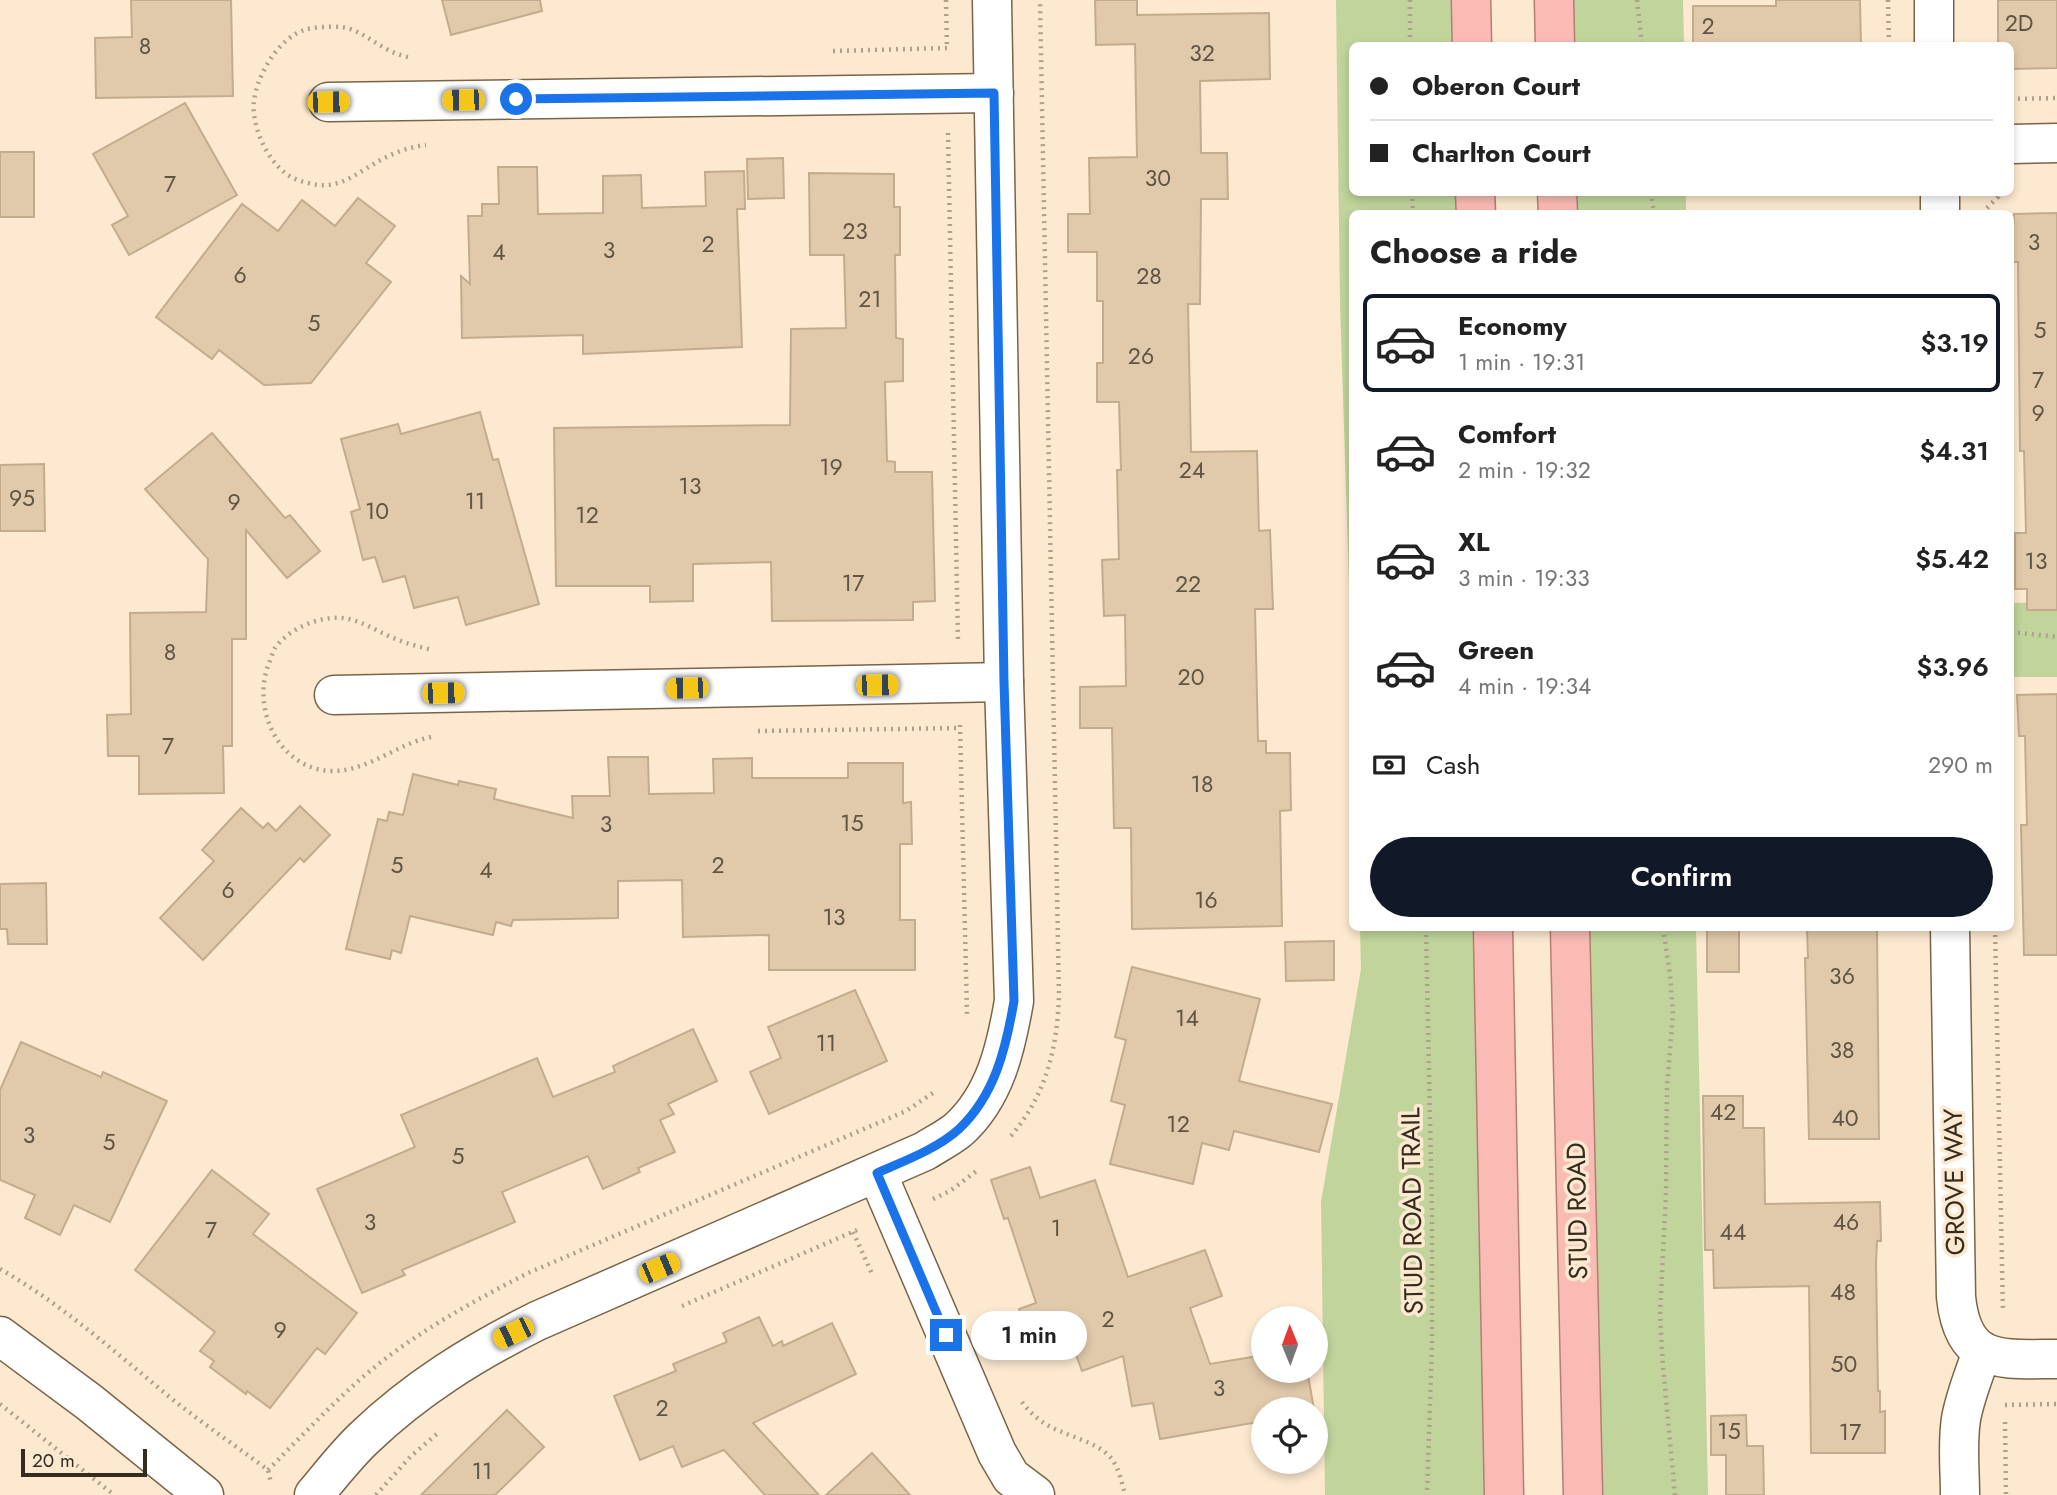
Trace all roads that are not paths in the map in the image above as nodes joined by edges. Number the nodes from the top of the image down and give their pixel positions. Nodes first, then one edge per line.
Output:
1 (992, 0) edge
2 (1471, 0) edge
3 (1554, 0) edge
4 (1934, 0) edge
5 (1472, 42) edge
6 (1555, 42) edge
7 (1934, 42) edge
8 (994, 93) junction
9 (328, 102) dead end
10 (2057, 143) edge
11 (2014, 144) edge
12 (1004, 682) junction
13 (334, 695) dead end
14 (1493, 931) edge
15 (1570, 931) edge
16 (1950, 931) edge
17 (877, 1173) junction
18 (0, 1336) edge
19 (1982, 1351) junction
20 (2057, 1359) edge
21 (204, 1495) edge
22 (314, 1495) edge
23 (1035, 1495) edge
24 (1504, 1495) edge
25 (1583, 1495) edge
26 (1960, 1495) edge

1 - 8 street
2 - 5 highway
3 - 6 highway
4 - 7 street
8 - 9 street
8 - 12 street
10 - 11 street
12 - 13 street
12 - 17 street
14 - 24 highway
15 - 25 highway, STUD ROAD
16 - 19 street, GROVE WAY
17 - 22 street
17 - 23 street
18 - 21 street
19 - 20 street
19 - 26 street

